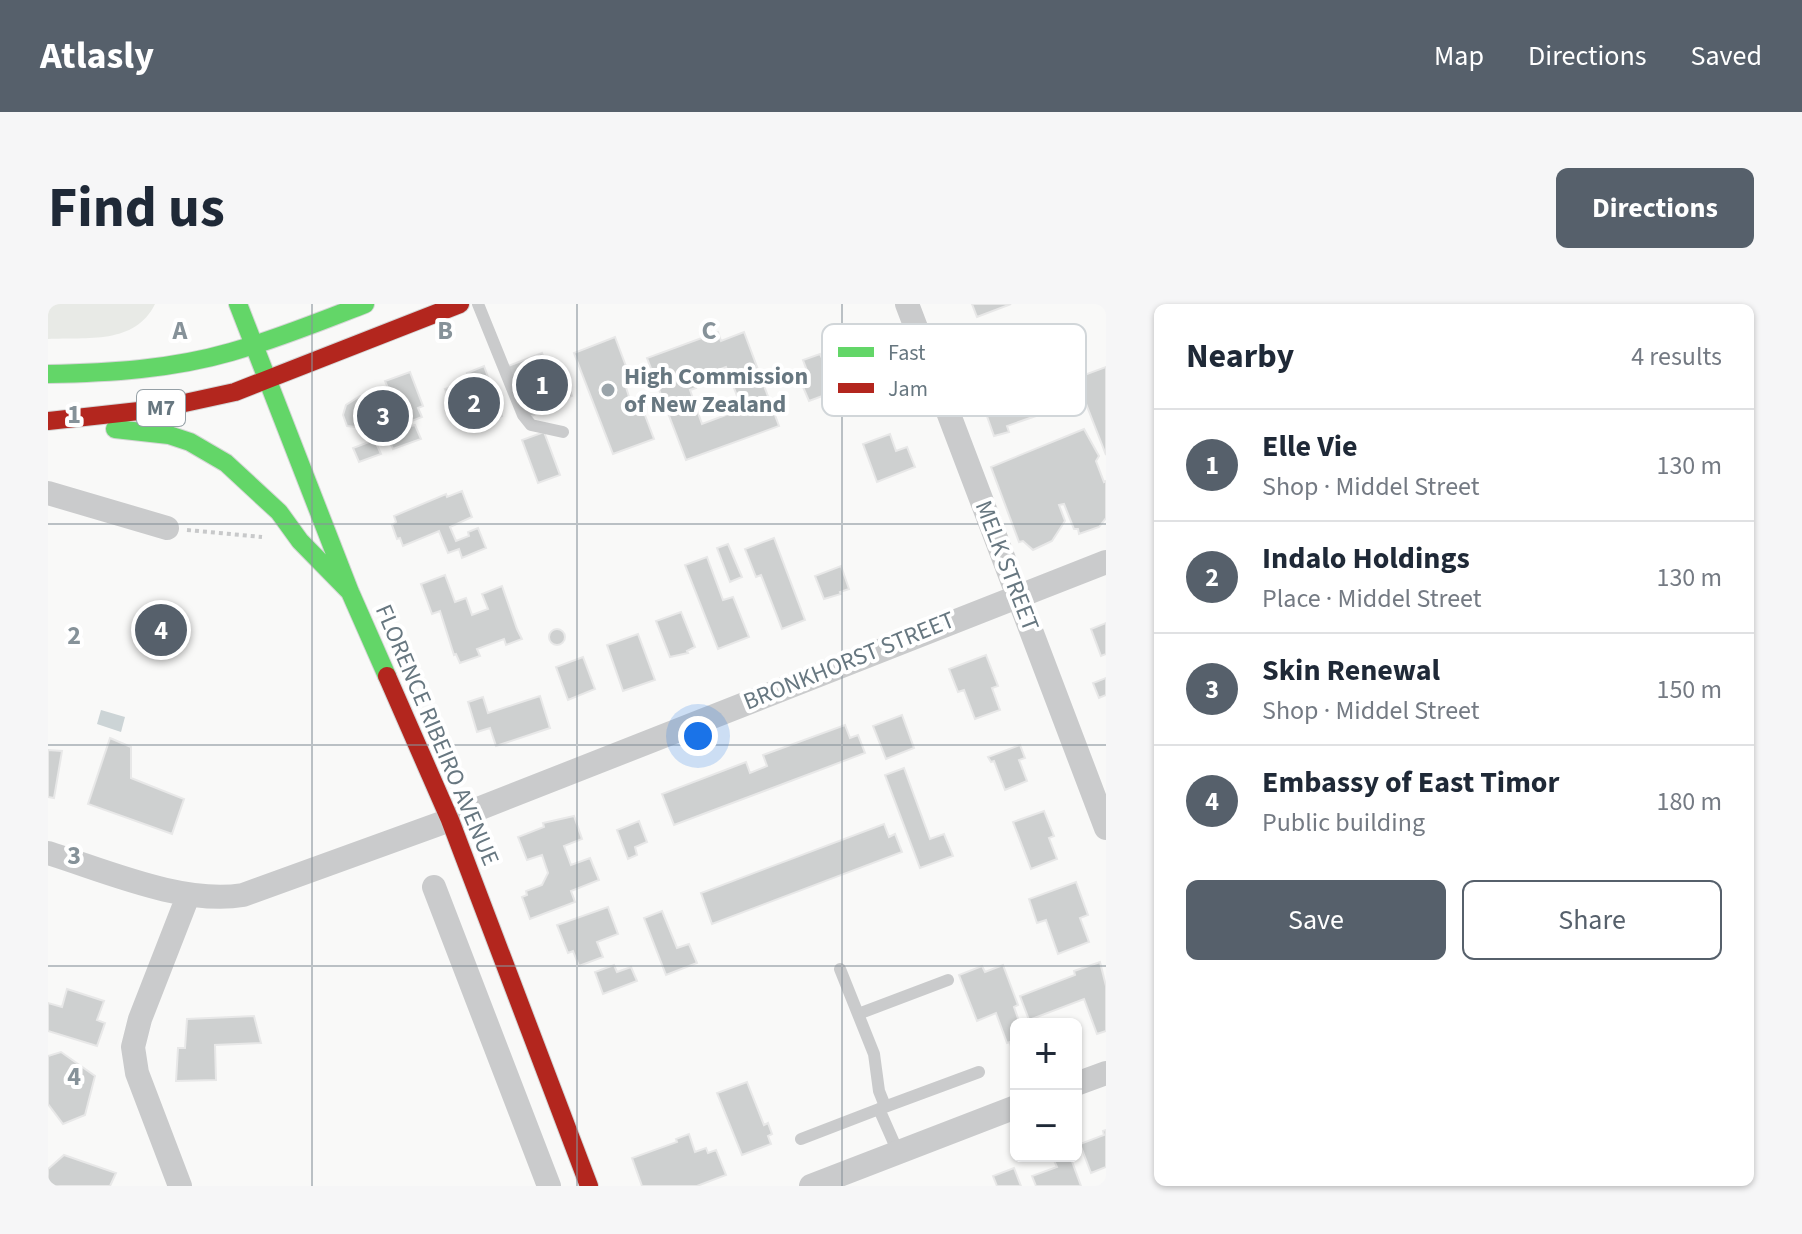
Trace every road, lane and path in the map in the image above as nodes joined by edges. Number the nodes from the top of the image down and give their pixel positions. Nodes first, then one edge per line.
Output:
1 (238, 304) edge
2 (365, 304) edge
3 (460, 304) edge
4 (478, 304) edge
5 (907, 304) edge
6 (915, 324) edge
7 (254, 346) junction
8 (48, 374) edge
9 (268, 381) junction
10 (950, 416) edge
11 (50, 422) edge
12 (563, 432) dead end
13 (48, 493) edge
14 (167, 528) joint
15 (300, 541) junction
16 (1106, 562) edge
17 (350, 592) junction
18 (1018, 594) junction
19 (450, 820) junction
20 (1106, 828) edge
21 (48, 853) edge
22 (434, 887) dead end
23 (188, 896) junction
24 (840, 969) dead end
25 (948, 980) dead end
26 (858, 1014) junction
27 (979, 1072) dead end
28 (1106, 1073) edge
29 (1082, 1082) edge
30 (882, 1107) junction
31 (1010, 1109) edge
32 (801, 1139) dead end
33 (898, 1152) junction
34 (180, 1186) edge
35 (549, 1186) edge
36 (589, 1186) edge
37 (811, 1186) edge

1 - 7 main road, FLORENCE RIBEIRO AVENUE
2 - 7 main road, M7
3 - 9 main road, M7
4 - 12 lane
5 - 6 street, MELK STREET
7 - 8 main road, M7
7 - 9 main road, FLORENCE RIBEIRO AVENUE
9 - 11 main road, M7
9 - 17 main road, FLORENCE RIBEIRO AVENUE
10 - 18 street, MELK STREET
11 - 15 main road
13 - 14 street
14 - 15 path
15 - 17 main road
16 - 18 street, BRONKHORST STREET
17 - 19 main road, FLORENCE RIBEIRO AVENUE
18 - 19 street, BRONKHORST STREET
18 - 20 street, MELK STREET
19 - 23 street, BRONKHORST STREET
19 - 36 main road, FLORENCE RIBEIRO AVENUE
21 - 23 street, BRONKHORST STREET
22 - 35 street
23 - 34 street
24 - 26 lane
25 - 26 lane
26 - 30 lane
27 - 30 lane
28 - 29 street
30 - 32 lane
30 - 33 lane
31 - 33 street
33 - 37 street

